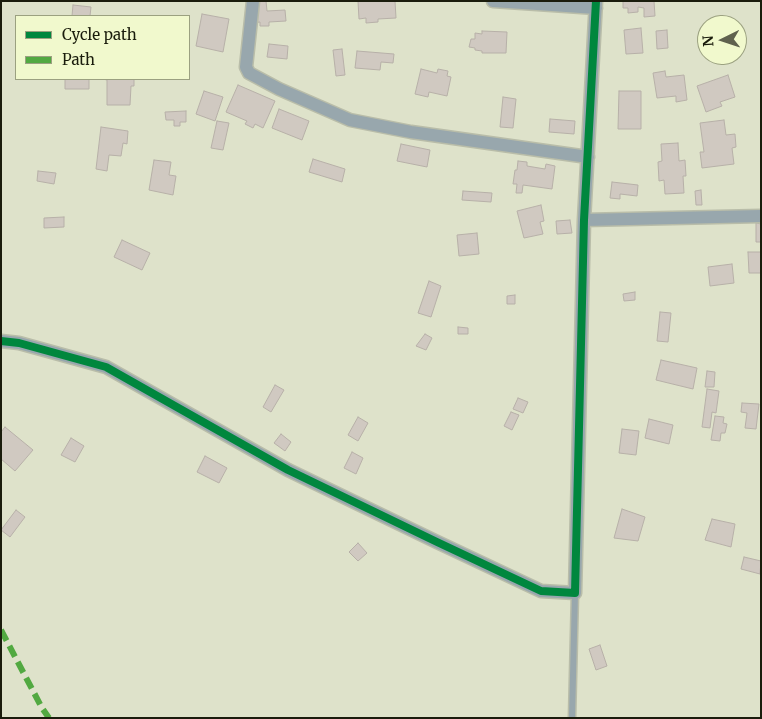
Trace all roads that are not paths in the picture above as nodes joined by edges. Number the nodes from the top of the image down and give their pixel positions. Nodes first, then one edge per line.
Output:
1 (253, 1) edge
2 (493, 1) edge
3 (596, 4) edge
4 (588, 157) junction
5 (761, 216) edge
6 (584, 220) junction
7 (1, 341) edge
8 (575, 593) junction
9 (572, 718) edge

1 - 4 street
2 - 3 street
3 - 4 street
4 - 6 street
5 - 6 street
6 - 8 street
7 - 8 street
8 - 9 lane

